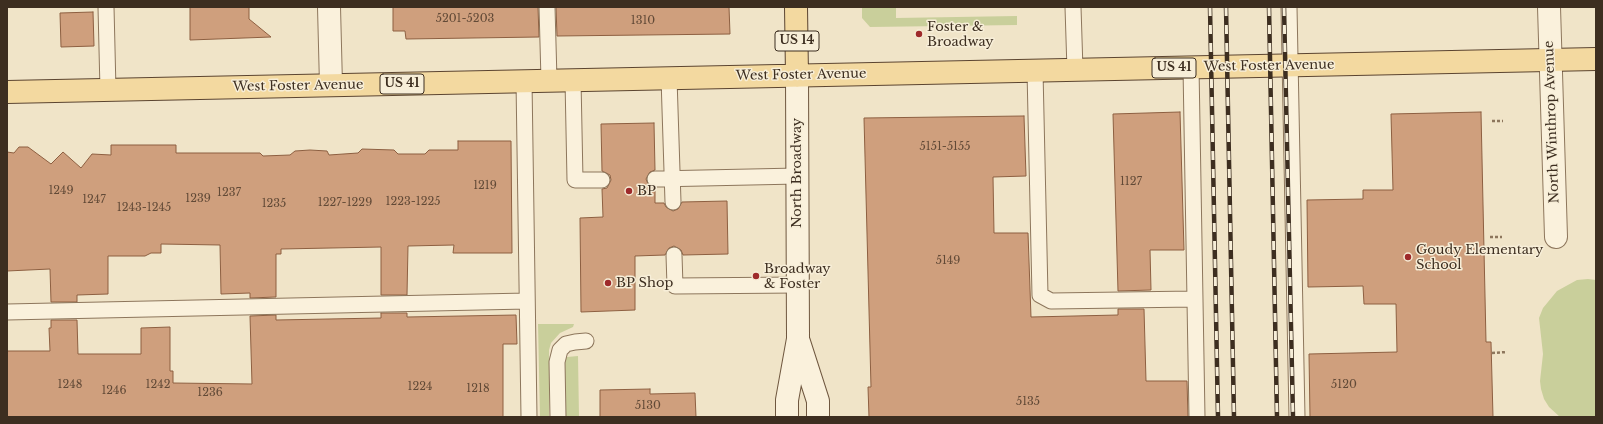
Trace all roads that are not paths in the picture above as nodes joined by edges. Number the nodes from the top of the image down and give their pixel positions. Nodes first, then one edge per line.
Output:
1 (106, 7) edge
2 (329, 7) edge
3 (547, 7) edge
4 (796, 7) edge
5 (1073, 7) edge
6 (1289, 7) edge
7 (1549, 7) edge
8 (1596, 59) edge
9 (1550, 60) junction
10 (1290, 65) junction
11 (1191, 67) junction
12 (1075, 70) junction
13 (1035, 71) junction
14 (797, 76) junction
15 (669, 78) junction
16 (549, 80) junction
17 (573, 80) junction
18 (524, 81) junction
19 (331, 85) junction
20 (108, 90) junction
21 (7, 92) edge
22 (798, 176) junction
23 (655, 179) dead end
24 (672, 179) junction
25 (602, 180) dead end
26 (673, 202) dead end
27 (1556, 237) dead end
28 (674, 255) dead end
29 (798, 285) junction
30 (1194, 299) junction
31 (526, 301) junction
32 (7, 312) edge
33 (798, 339) junction
34 (586, 341) dead end
35 (529, 417) edge
36 (558, 417) edge
37 (787, 417) edge
38 (818, 417) edge
39 (1198, 417) edge
40 (1297, 417) edge

1 - 20 lane
2 - 19 main road
3 - 16 lane
4 - 14 main road, North Broadway / US 14
5 - 12 lane
6 - 10 lane
7 - 9 main road, North Winthrop Avenue
8 - 9 main road, West Foster Avenue / US 41
9 - 10 main road, West Foster Avenue / US 41
9 - 27 main road, North Winthrop Avenue
10 - 11 main road, West Foster Avenue / US 41
10 - 40 lane
11 - 12 main road, West Foster Avenue / US 41
11 - 30 lane
12 - 13 main road, West Foster Avenue / US 41
13 - 14 main road, West Foster Avenue / US 41
13 - 30 lane
14 - 15 main road, West Foster Avenue / US 41
14 - 22 main road, North Broadway
15 - 17 main road, West Foster Avenue / US 41
15 - 24 lane
16 - 17 main road, West Foster Avenue / US 41
16 - 18 main road, West Foster Avenue / US 41
17 - 25 lane
18 - 19 main road, West Foster Avenue / US 41
18 - 31 lane
19 - 20 main road, West Foster Avenue / US 41
20 - 21 main road, West Foster Avenue / US 41
22 - 24 lane
22 - 29 main road, North Broadway
23 - 24 lane
24 - 26 lane
28 - 29 lane
29 - 33 main road, North Broadway
30 - 39 lane
31 - 32 lane
31 - 35 lane
33 - 37 main road, North Broadway
33 - 38 main road, North Broadway
34 - 36 lane

